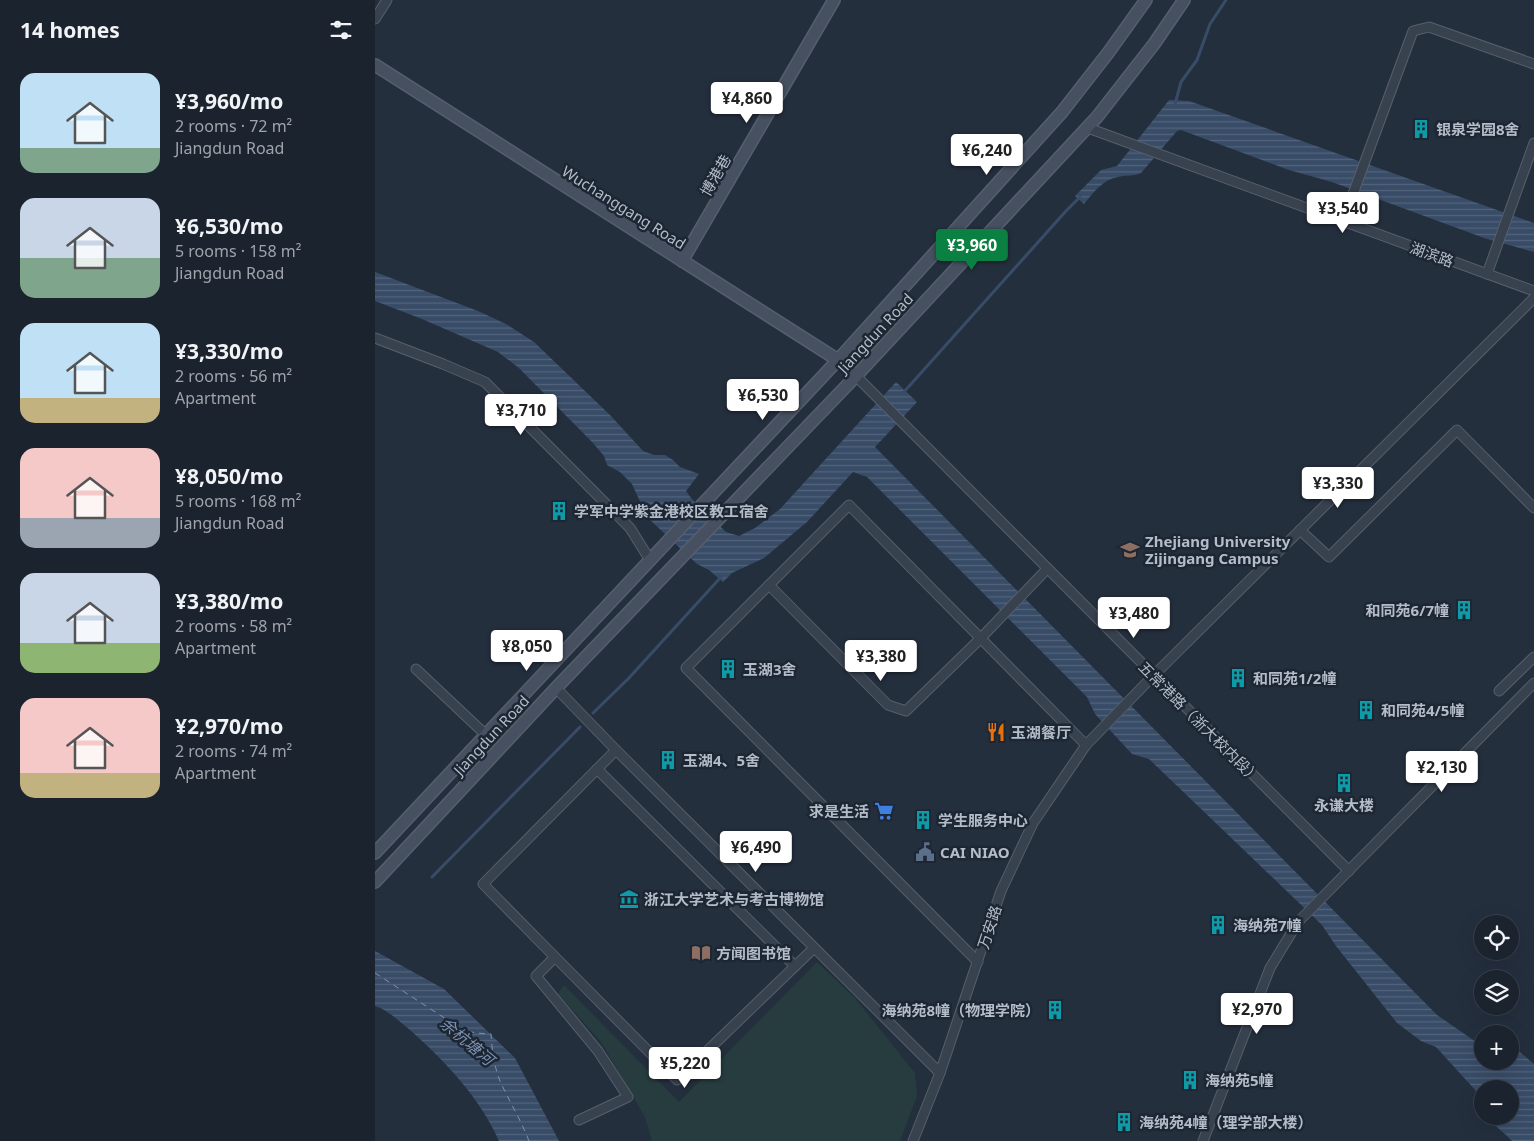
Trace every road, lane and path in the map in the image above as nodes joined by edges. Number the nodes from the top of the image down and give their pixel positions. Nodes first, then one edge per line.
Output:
1 (387, 0) edge
2 (834, 0) edge
3 (1146, 0) edge
4 (1184, 0) edge
5 (375, 19) edge
6 (1534, 64) edge
7 (375, 65) edge
8 (1088, 128) junction
9 (1534, 143) edge
10 (1345, 217) junction
11 (682, 261) junction
12 (1487, 274) junction
13 (1534, 291) edge
14 (1534, 298) edge
15 (375, 338) edge
16 (838, 360) junction
17 (856, 376) junction
18 (1534, 508) edge
19 (1300, 530) junction
20 (650, 560) junction
21 (1047, 569) junction
22 (769, 585) junction
23 (980, 639) junction
24 (1534, 658) edge
25 (416, 668) dead end
26 (1153, 676) junction
27 (1534, 684) edge
28 (556, 688) junction
29 (1499, 691) dead end
30 (486, 735) junction
31 (1086, 745) junction
32 (616, 750) junction
33 (597, 769) junction
34 (375, 853) edge
35 (1349, 871) junction
36 (375, 882) edge
37 (814, 948) junction
38 (555, 957) junction
39 (978, 962) junction
40 (795, 966) junction
41 (940, 1073) junction
42 (579, 1120) dead end
43 (913, 1141) edge
44 (1203, 1141) edge

1 - 5 street
2 - 11 main road, 博港巷
3 - 16 main road, Jiangdun Road
4 - 8 main road, Jiangdun Road
6 - 10 street
7 - 11 main road, Wuchanggang Road
8 - 10 street, 湖滨路
8 - 17 main road, Jiangdun Road
9 - 12 street
10 - 12 street, 湖滨路
11 - 16 main road, Wuchanggang Road
12 - 13 street, 湖滨路
14 - 19 street, 万安路
15 - 20 street
16 - 17 main road, Wuchanggang Road
16 - 20 main road, Jiangdun Road
17 - 21 street, 五常港路（浙大校内段）
17 - 28 main road, Jiangdun Road
18 - 19 street
19 - 26 street, 万安路
20 - 30 main road, Jiangdun Road
21 - 23 street
21 - 26 street, 五常港路（浙大校内段）
22 - 23 street
22 - 23 street
22 - 39 street
23 - 31 street
24 - 29 street
25 - 30 street
26 - 31 street, 万安路
26 - 35 street, 五常港路（浙大校内段）
27 - 35 street
28 - 32 street
28 - 36 main road, Jiangdun Road
30 - 34 main road, Jiangdun Road
31 - 39 street, 万安路
32 - 33 street
32 - 37 street
33 - 38 street
33 - 40 street
35 - 44 street
37 - 40 street
37 - 41 street
38 - 40 street
38 - 42 street
39 - 41 street, 万安路
41 - 43 street, 万安路

